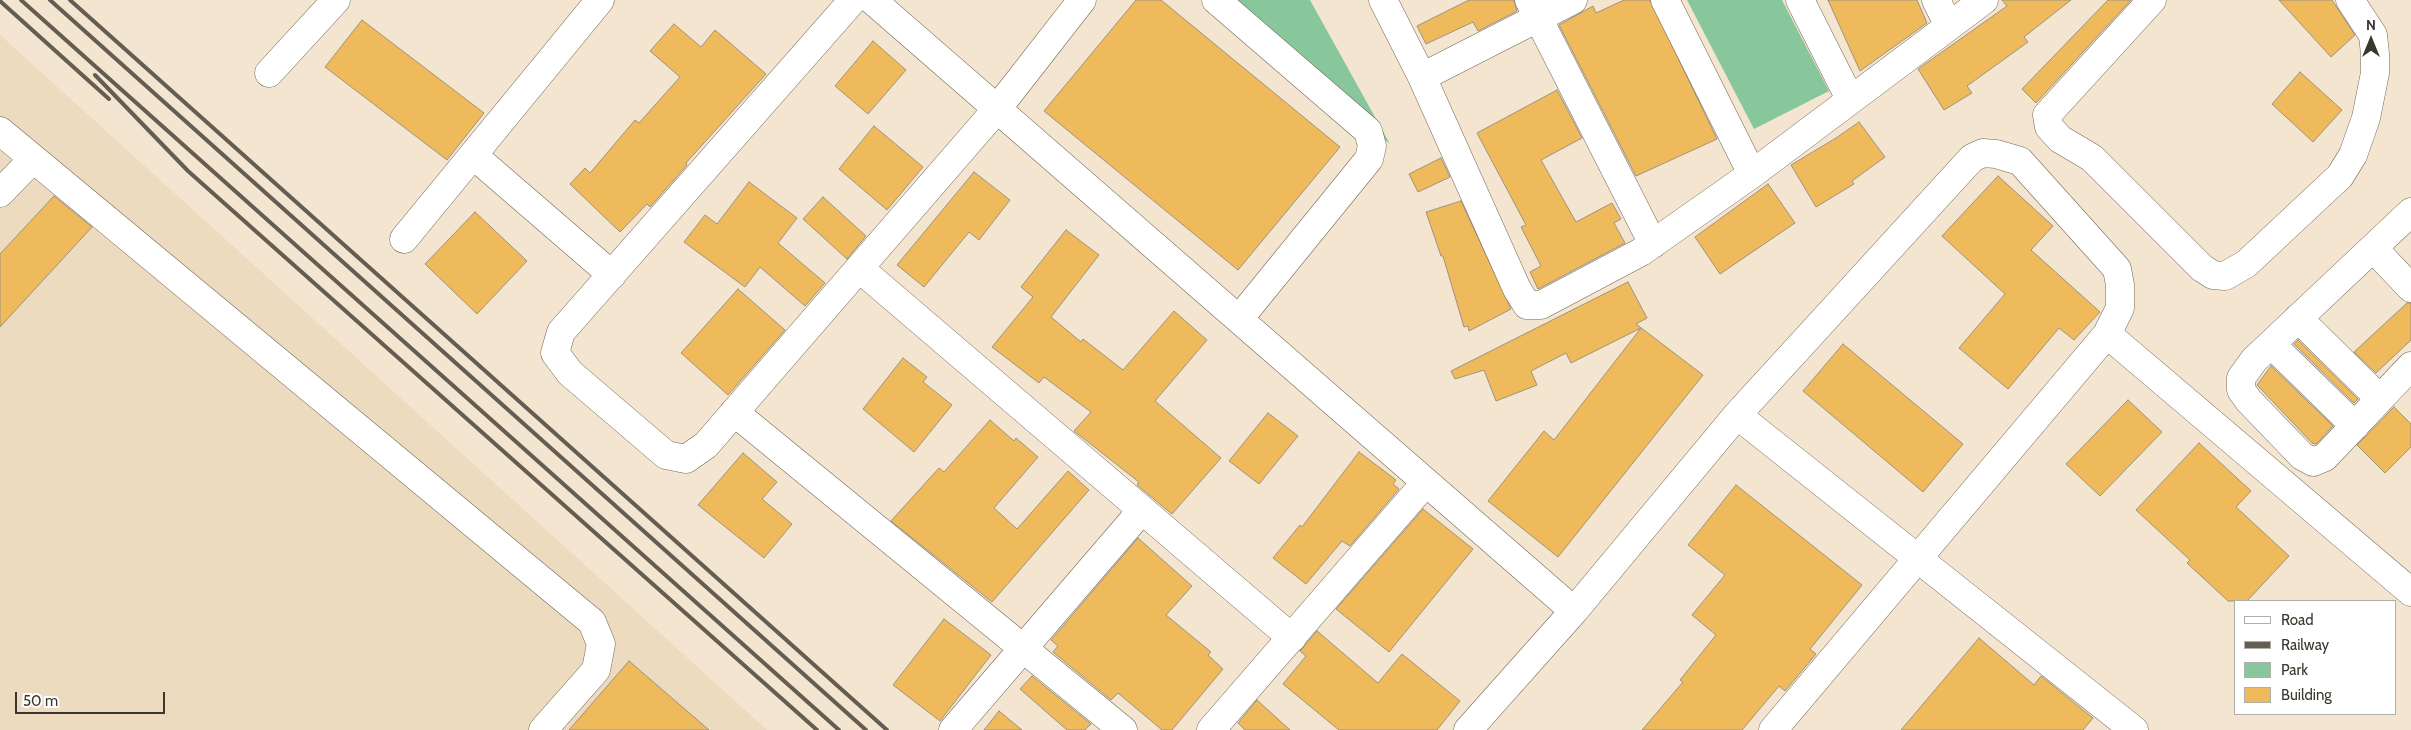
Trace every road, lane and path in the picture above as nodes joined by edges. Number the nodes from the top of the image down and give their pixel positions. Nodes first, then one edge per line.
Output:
1 (336, 0) edge
2 (600, 0) edge
3 (854, 0) edge
4 (872, 0) edge
5 (1082, 0) edge
6 (1216, 0) edge
7 (1383, 0) edge
8 (1573, 0) edge
9 (1665, 0) edge
10 (1800, 0) edge
11 (1936, 0) edge
12 (1984, 0) edge
13 (2152, 0) edge
14 (2350, 0) edge
15 (1533, 9) edge
16 (1949, 26) junction
17 (269, 73) dead end
18 (1422, 77) junction
19 (1850, 99) junction
20 (997, 109) junction
21 (0, 132) edge
22 (473, 154) junction
23 (33, 158) junction
24 (1752, 174) junction
25 (0, 193) edge
26 (2411, 212) edge
27 (404, 239) dead end
28 (1653, 244) junction
29 (2373, 248) junction
30 (859, 268) junction
31 (612, 275) junction
32 (2411, 288) edge
33 (2298, 318) junction
34 (1239, 319) junction
35 (2107, 334) junction
36 (2271, 344) junction
37 (2411, 366) edge
38 (2380, 399) junction
39 (734, 412) junction
40 (1737, 415) junction
41 (2355, 426) junction
42 (1426, 482) junction
43 (1142, 510) junction
44 (1916, 558) junction
45 (2411, 592) edge
46 (1574, 611) junction
47 (1292, 638) junction
48 (1022, 648) junction
49 (543, 730) edge
50 (953, 730) edge
51 (1123, 730) edge
52 (1211, 730) edge
53 (1468, 730) edge
54 (1773, 730) edge
55 (2134, 730) edge

1 - 17 street
2 - 22 street
3 - 31 street
4 - 20 street
5 - 20 street
6 - 34 street
7 - 18 street
8 - 15 street
9 - 24 street
10 - 19 street
11 - 16 street
12 - 16 street
13 - 14 street
15 - 18 street
15 - 28 street
16 - 19 street
18 - 28 street
19 - 24 street
20 - 30 street
20 - 34 street
21 - 23 street
22 - 27 street
22 - 31 street
23 - 25 street
23 - 49 street
24 - 28 street
26 - 29 street
29 - 32 street
29 - 33 street
30 - 39 street
30 - 43 street
31 - 39 street
33 - 36 street
33 - 38 street
34 - 42 street
35 - 40 street
35 - 44 street
35 - 45 street
36 - 41 street
36 - 41 street
37 - 38 street
38 - 41 street
39 - 48 street
40 - 44 street
40 - 46 street
42 - 46 street
42 - 47 street
43 - 47 street
43 - 48 street
44 - 54 street
44 - 55 street
46 - 53 street
47 - 52 street
48 - 50 street
48 - 51 street

